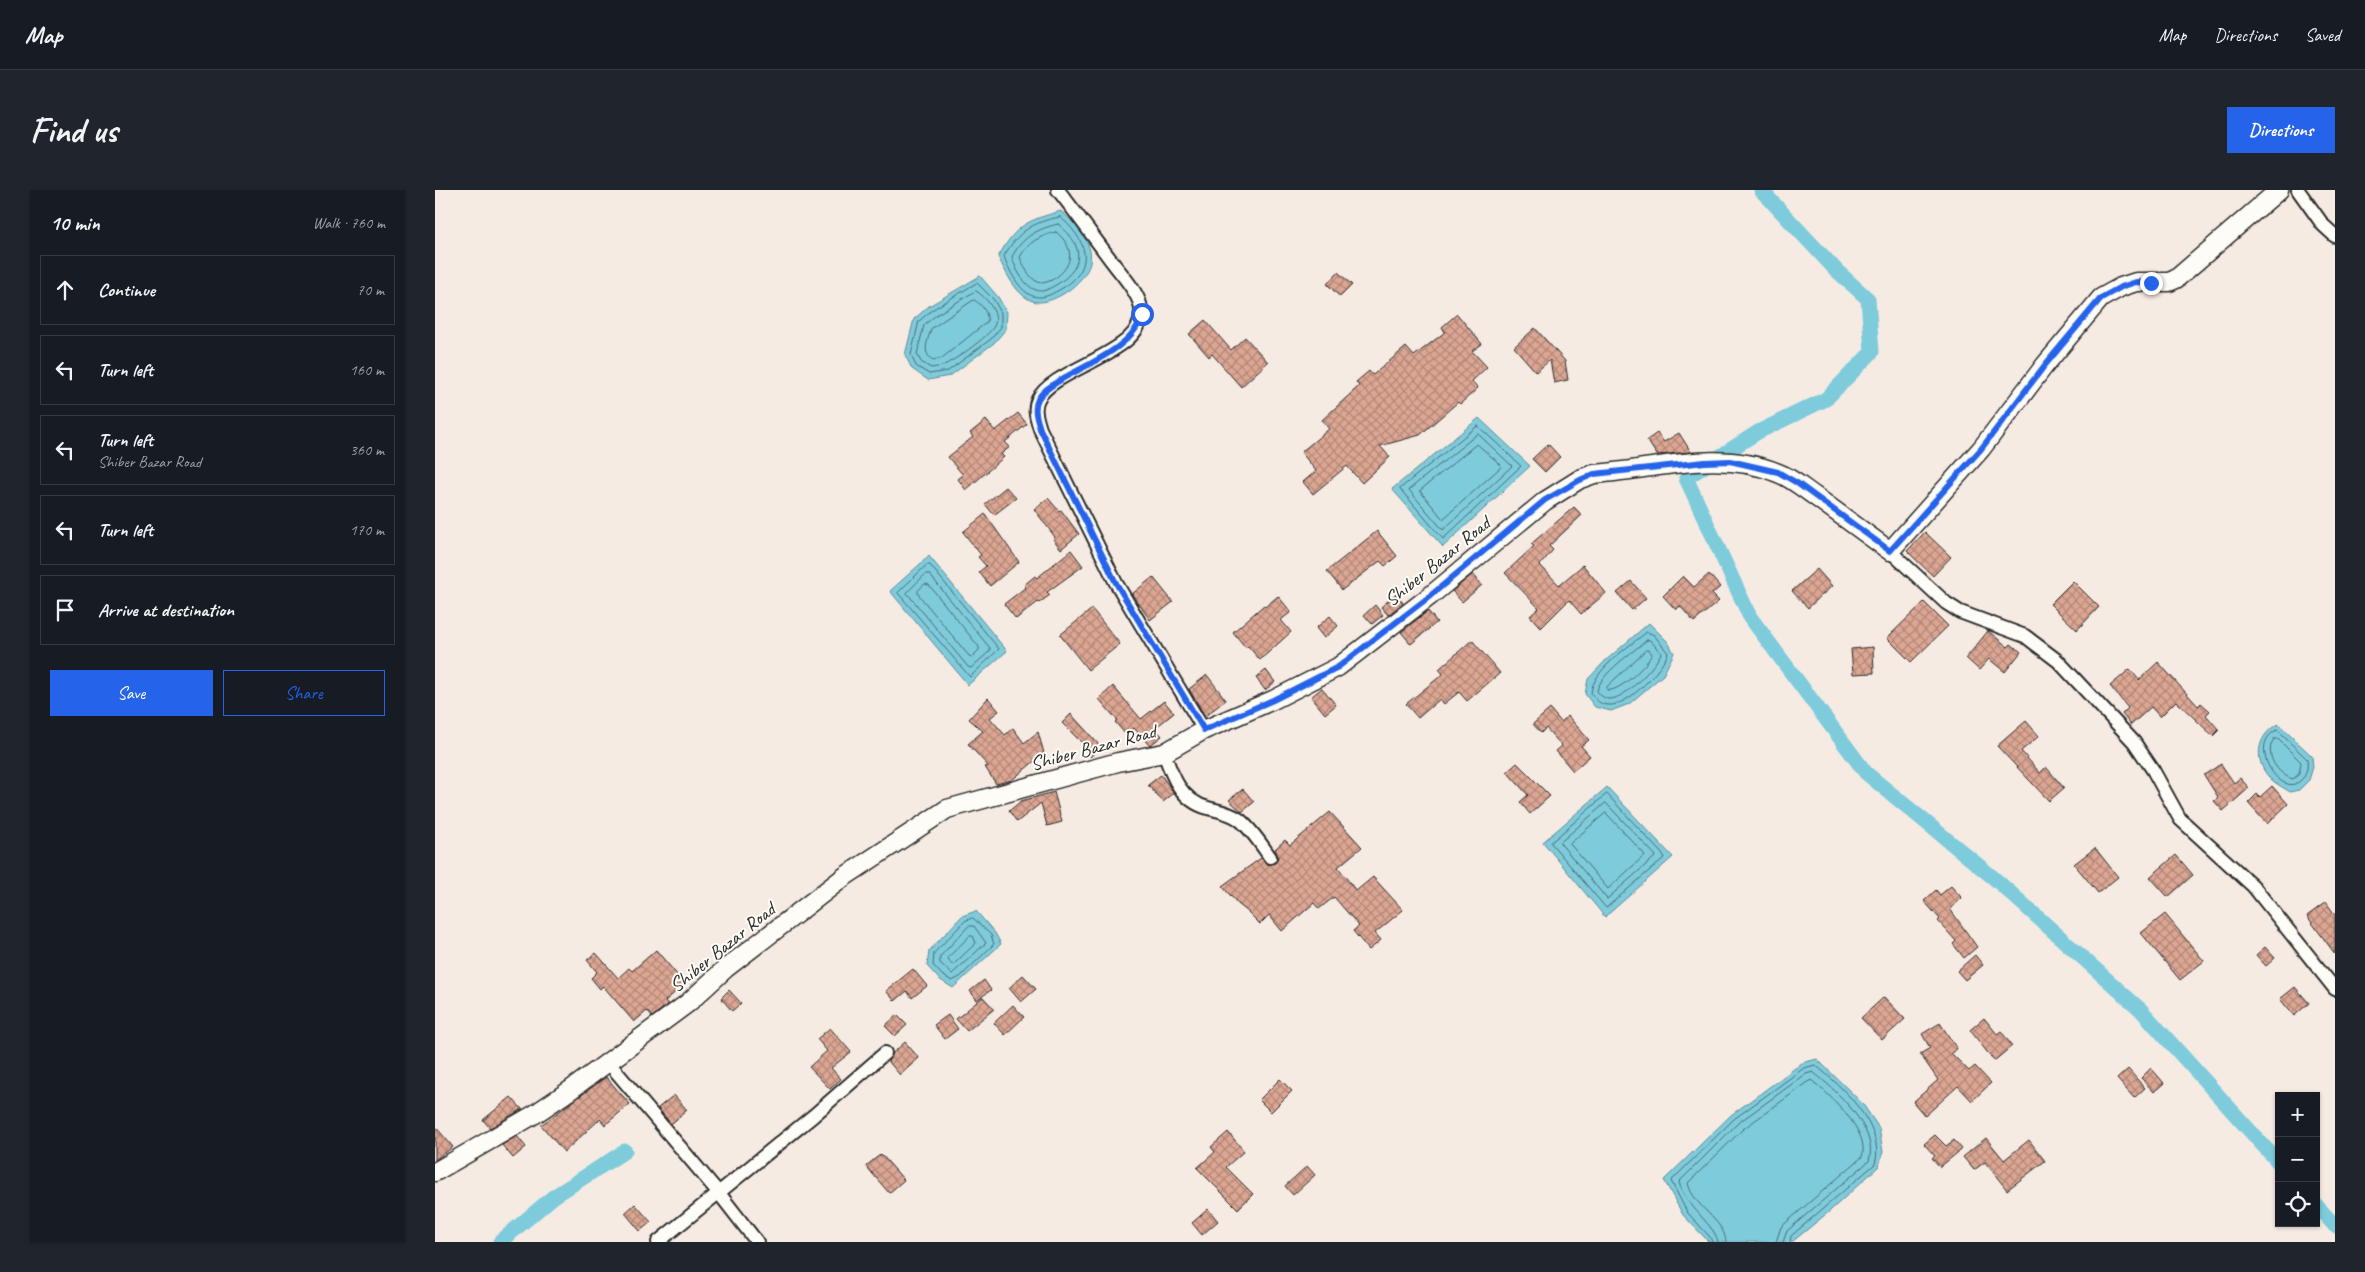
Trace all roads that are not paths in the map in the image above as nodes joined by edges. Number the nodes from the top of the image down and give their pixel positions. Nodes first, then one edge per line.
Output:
1 (1058, 190) edge
2 (2279, 190) edge
3 (2298, 190) edge
4 (2335, 236) edge
5 (1890, 551) junction
6 (1204, 730) junction
7 (1164, 753) junction
8 (1270, 856) dead end
9 (2335, 988) edge
10 (885, 1053) dead end
11 (608, 1062) junction
12 (435, 1172) edge
13 (718, 1192) junction
14 (659, 1242) edge
15 (757, 1242) edge

1 - 6 street
2 - 5 street
3 - 4 street
5 - 6 street, Shiber Bazar Road
5 - 9 street
6 - 7 street, Shiber Bazar Road
7 - 8 street
7 - 11 street, Shiber Bazar Road
10 - 13 street
11 - 12 street, Shiber Bazar Road
11 - 13 street
13 - 14 street
13 - 15 street

